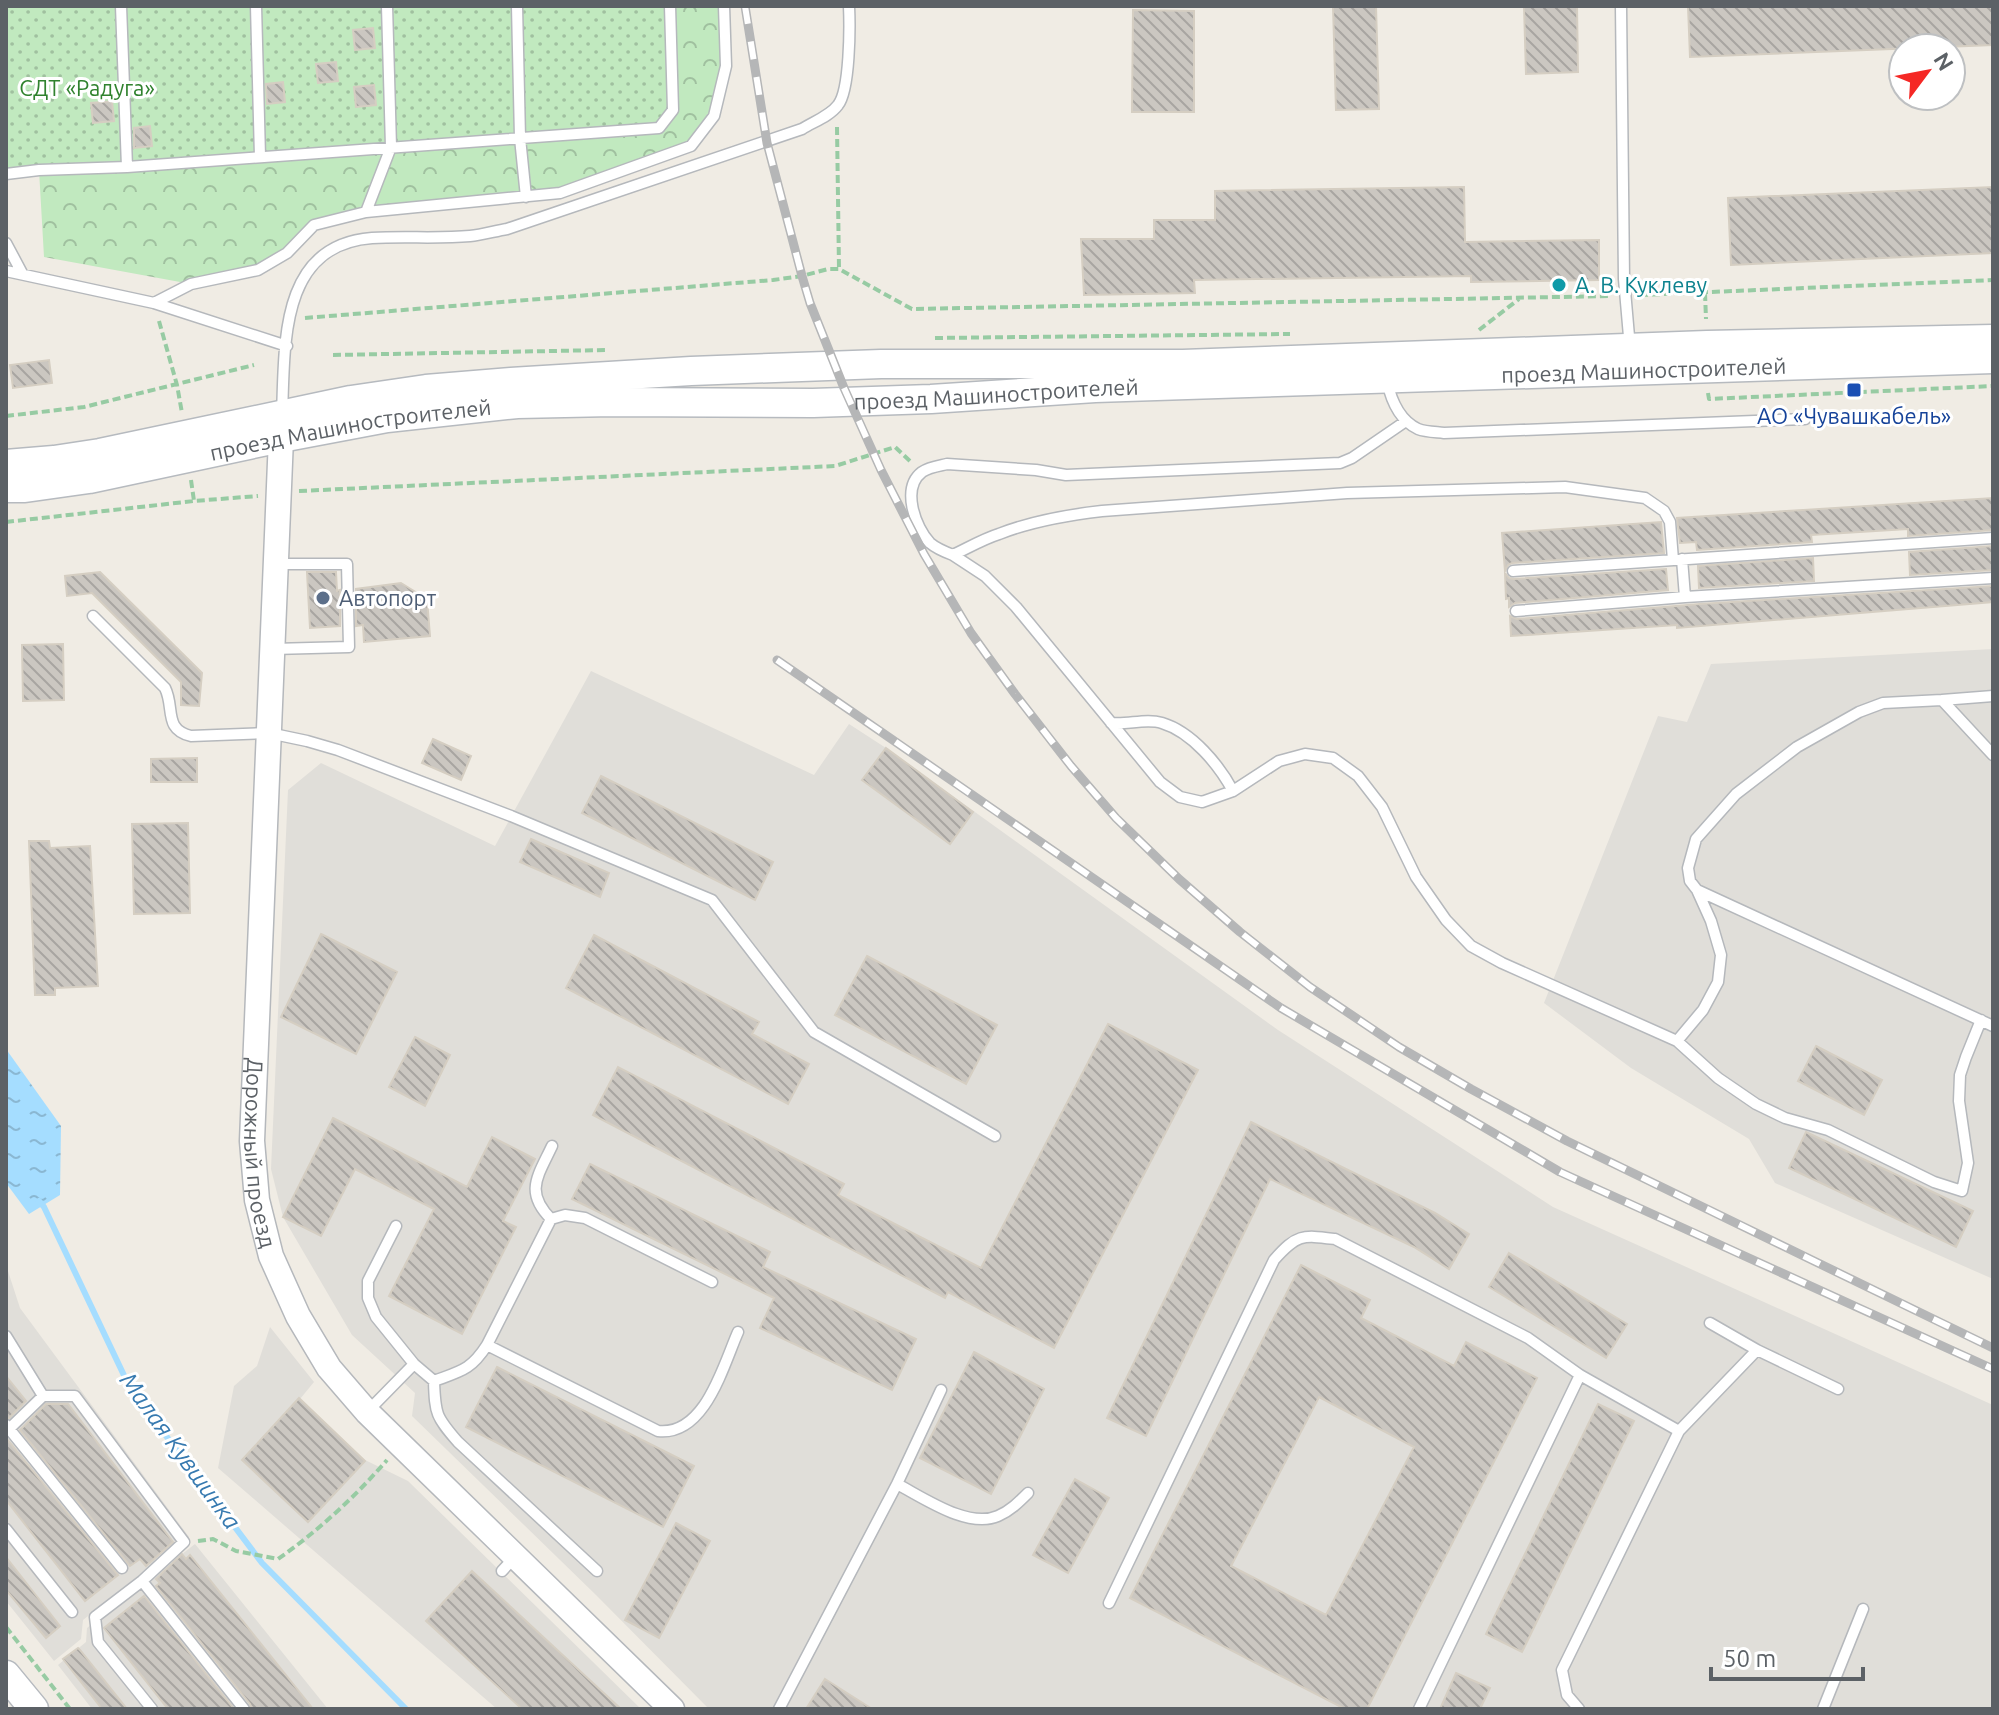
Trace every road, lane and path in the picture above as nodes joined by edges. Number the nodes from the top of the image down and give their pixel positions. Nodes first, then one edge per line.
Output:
1 (121, 6) edge
2 (256, 6) edge
3 (387, 6) edge
4 (517, 6) edge
5 (670, 6) edge
6 (724, 6) edge
7 (849, 6) edge
8 (1621, 6) edge
9 (836, 108) junction
10 (520, 138) junction
11 (391, 147) junction
12 (260, 157) junction
13 (127, 167) junction
14 (6, 174) edge
15 (526, 197) junction
16 (366, 212) junction
17 (6, 243) edge
18 (839, 269) junction
19 (6, 271) edge
20 (22, 273) junction
21 (1993, 280) edge
22 (1705, 293) junction
23 (1625, 295) junction
24 (154, 303) junction
25 (290, 319) junction
26 (1706, 319) dead end
27 (1993, 339) edge
28 (287, 346) junction
29 (1993, 359) edge
30 (1631, 360) junction
31 (254, 365) dead end
32 (1387, 368) junction
33 (177, 385) junction
34 (1993, 386) edge
35 (1708, 388) dead end
36 (6, 416) edge
37 (182, 416) dead end
38 (1805, 419) dead end
39 (1406, 421) junction
40 (281, 426) junction
41 (6, 464) edge
42 (190, 470) dead end
43 (922, 472) junction
44 (6, 488) edge
45 (294, 491) dead end
46 (251, 498) dead end
47 (194, 501) junction
48 (6, 522) edge
49 (1993, 538) edge
50 (953, 555) junction
51 (1677, 559) junction
52 (275, 564) junction
53 (1513, 571) dead end
54 (1993, 578) edge
55 (1685, 597) junction
56 (1516, 611) dead end
57 (93, 616) dead end
58 (273, 649) junction
59 (1993, 696) edge
60 (1942, 700) junction
61 (1111, 723) junction
62 (269, 733) junction
63 (1993, 755) edge
64 (1233, 791) junction
65 (1697, 890) junction
66 (1981, 1020) junction
67 (1993, 1026) edge
68 (1677, 1041) junction
69 (995, 1136) dead end
70 (552, 1146) dead end
71 (551, 1219) junction
72 (396, 1226) dead end
73 (712, 1282) dead end
74 (1710, 1323) dead end
75 (738, 1332) dead end
76 (6, 1336) edge
77 (487, 1345) junction
78 (1757, 1350) junction
79 (414, 1364) junction
80 (1580, 1375) junction
81 (434, 1381) junction
82 (1838, 1389) dead end
83 (941, 1390) dead end
84 (43, 1396) junction
85 (367, 1412) junction
86 (7, 1427) edge
87 (1679, 1431) junction
88 (400, 1446) junction
89 (897, 1484) junction
90 (1028, 1493) dead end
91 (6, 1529) edge
92 (184, 1542) junction
93 (122, 1568) dead end
94 (597, 1571) dead end
95 (142, 1581) junction
96 (1109, 1603) dead end
97 (1863, 1609) dead end
98 (72, 1612) dead end
99 (6, 1627) edge
100 (6, 1675) edge
101 (34, 1709) edge
102 (70, 1709) edge
103 (152, 1709) edge
104 (244, 1709) edge
105 (672, 1709) edge
106 (779, 1709) edge
107 (1419, 1709) edge
108 (1579, 1709) edge
109 (1823, 1709) edge

1 - 13 lane
2 - 12 lane
3 - 11 lane
4 - 10 lane
5 - 10 lane
6 - 15 lane
7 - 9 lane
8 - 23 lane
9 - 18 path
9 - 25 lane
10 - 11 lane
10 - 15 lane
11 - 12 lane
11 - 16 lane
12 - 13 lane
13 - 14 lane
15 - 16 lane
16 - 24 lane
17 - 20 lane
18 - 23 path
18 - 25 path
19 - 20 lane
20 - 24 lane
21 - 22 path
22 - 23 path
22 - 26 path
23 - 30 lane
24 - 28 lane
24 - 33 path
25 - 28 lane
27 - 30 main road, проезд Машиностроителей
28 - 40 lane
29 - 30 main road, проезд Машиностроителей
30 - 32 main road, проезд Машиностроителей
31 - 33 path
32 - 39 lane
32 - 40 main road, проезд Машиностроителей
33 - 36 path
33 - 37 path
34 - 35 path
38 - 39 lane
39 - 43 lane
40 - 41 main road, проезд Машиностроителей
40 - 44 main road, проезд Машиностроителей
40 - 52 street, Дорожный проезд
42 - 47 path
43 - 45 path
43 - 50 lane
46 - 47 path
47 - 48 path
49 - 51 lane
50 - 51 lane
50 - 61 lane
51 - 53 lane
51 - 55 lane
52 - 58 street, Дорожный проезд
52 - 58 lane
54 - 55 lane
55 - 56 lane
57 - 62 lane
58 - 62 street, Дорожный проезд
59 - 60 lane
60 - 63 lane
60 - 65 lane
61 - 64 lane
61 - 64 lane
62 - 69 lane
62 - 85 street, Дорожный проезд
64 - 68 lane
65 - 66 lane
65 - 68 lane
66 - 67 lane
66 - 68 lane
70 - 71 lane
71 - 73 lane
71 - 77 lane
72 - 79 lane
74 - 78 lane
75 - 77 lane
76 - 84 lane
77 - 81 lane
78 - 82 lane
78 - 87 lane
79 - 81 lane
79 - 85 lane
80 - 87 lane
80 - 96 lane
80 - 107 lane
81 - 94 lane
83 - 89 lane
84 - 86 lane
84 - 92 lane
85 - 88 street, Дорожный проезд
86 - 93 lane
87 - 108 lane
88 - 92 path
88 - 105 street, Дорожный проезд
89 - 90 lane
89 - 106 lane
91 - 98 lane
92 - 95 lane
95 - 103 lane
95 - 104 lane
97 - 109 lane
99 - 102 path
100 - 101 main road

